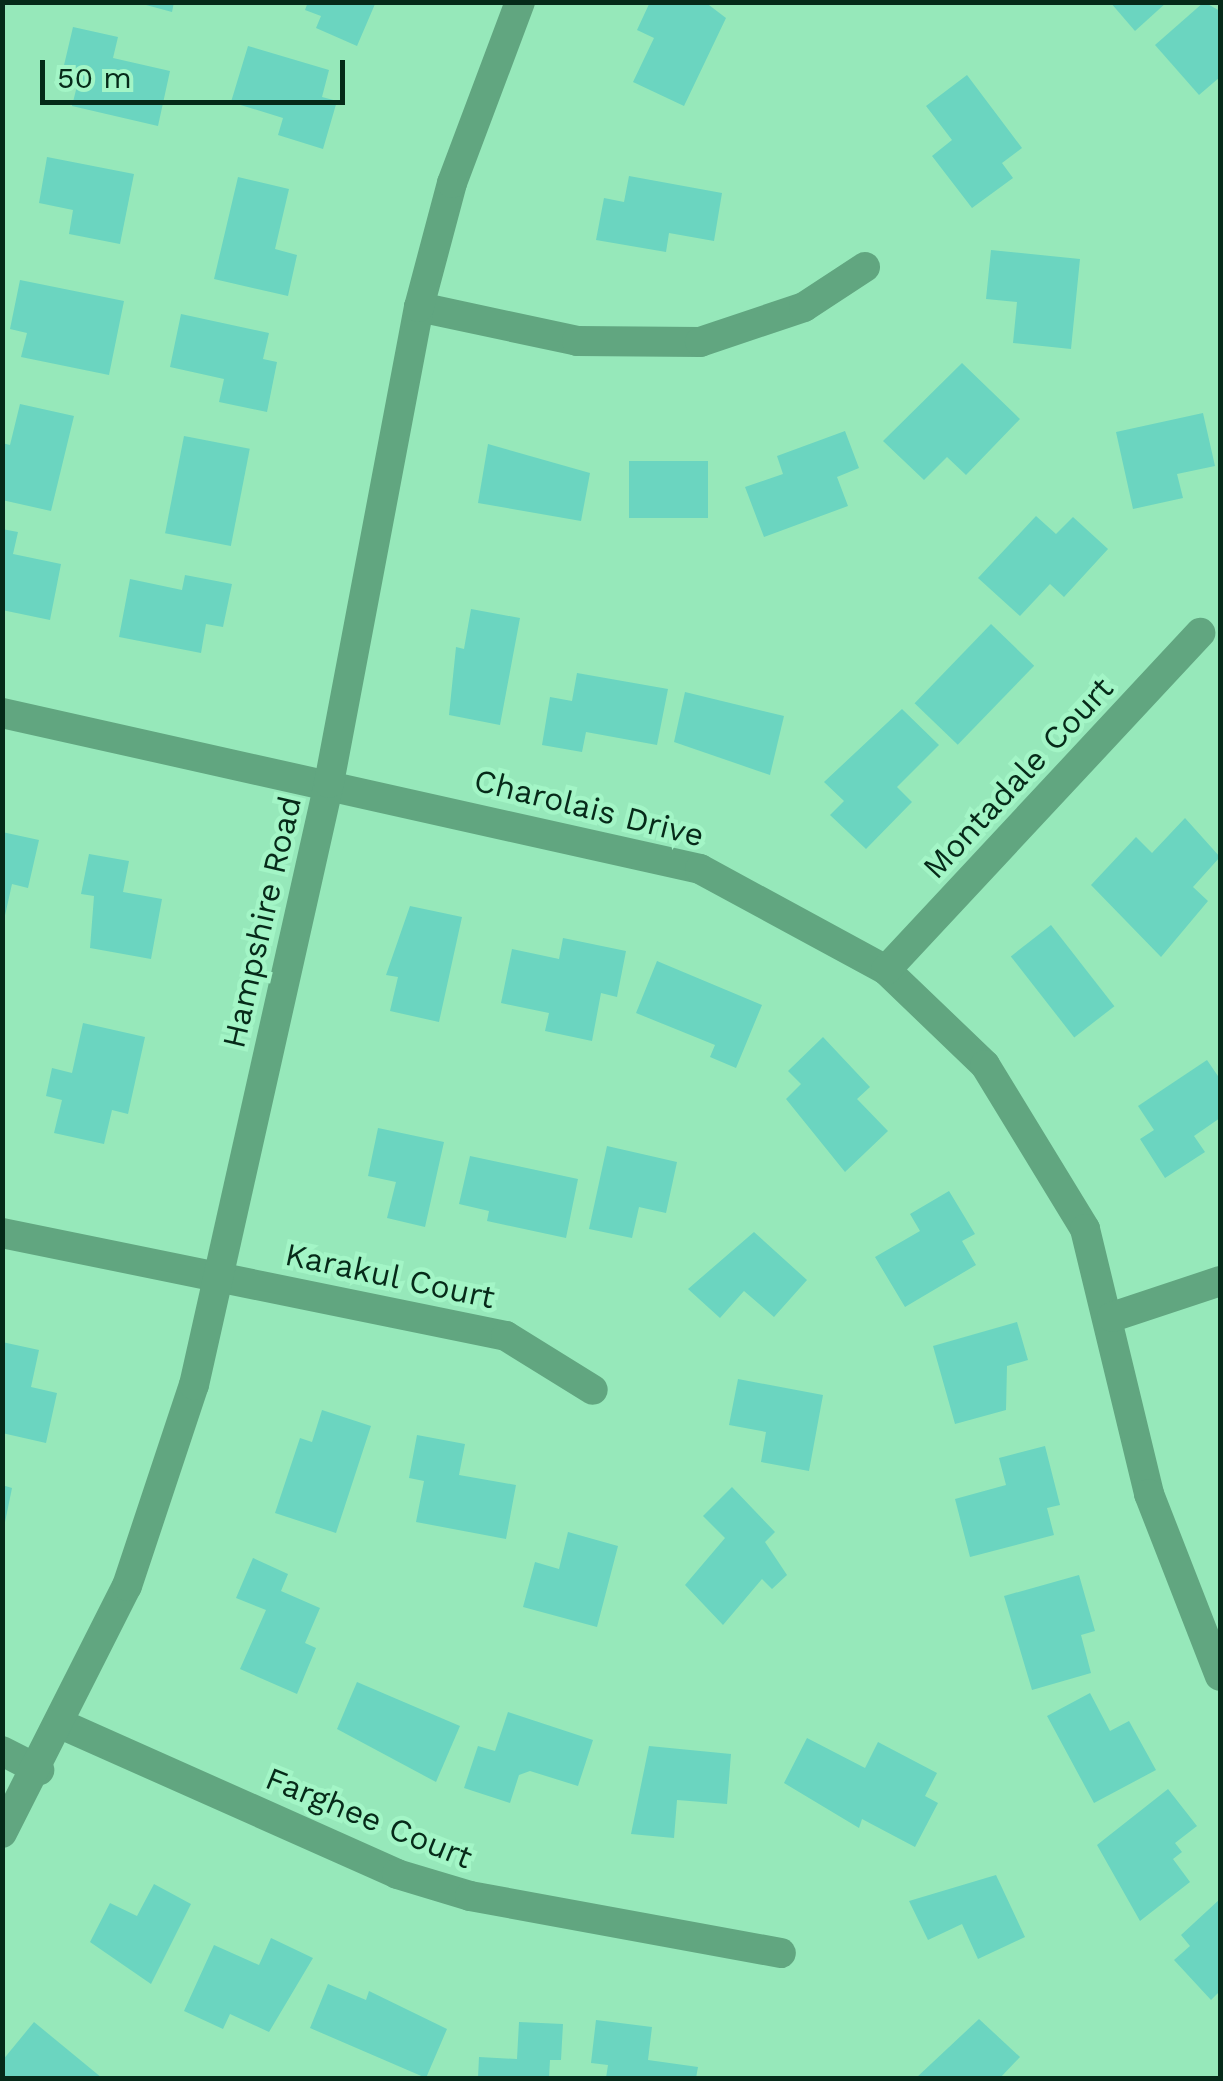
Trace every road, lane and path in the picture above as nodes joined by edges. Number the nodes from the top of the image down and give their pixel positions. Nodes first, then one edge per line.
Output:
1 (520, 2) edge
2 (866, 266) dead end
3 (419, 306) junction
4 (1200, 633) dead end
5 (2, 713) edge
6 (329, 783) junction
7 (886, 970) junction
8 (2, 1232) edge
9 (219, 1276) junction
10 (1220, 1281) edge
11 (1112, 1317) junction
12 (592, 1390) dead end
13 (1220, 1676) edge
14 (63, 1725) junction
15 (2, 1751) edge
16 (40, 1770) junction
17 (2, 1833) edge
18 (781, 1954) dead end

1 - 3 street, Hampshire Road
2 - 3 street
3 - 6 street, Hampshire Road
4 - 7 street, Montadale Court
5 - 6 street, Charolais Drive
6 - 7 street, Charolais Drive
6 - 9 street, Hampshire Road
7 - 11 street, Charolais Drive
8 - 9 street, Karakul Court
9 - 12 street, Karakul Court
9 - 14 street, Hampshire Road
10 - 11 street
11 - 13 street, Charolais Drive
14 - 16 street, Hampshire Road
14 - 18 street, Farghee Court
15 - 16 street
16 - 17 street, Hampshire Road

